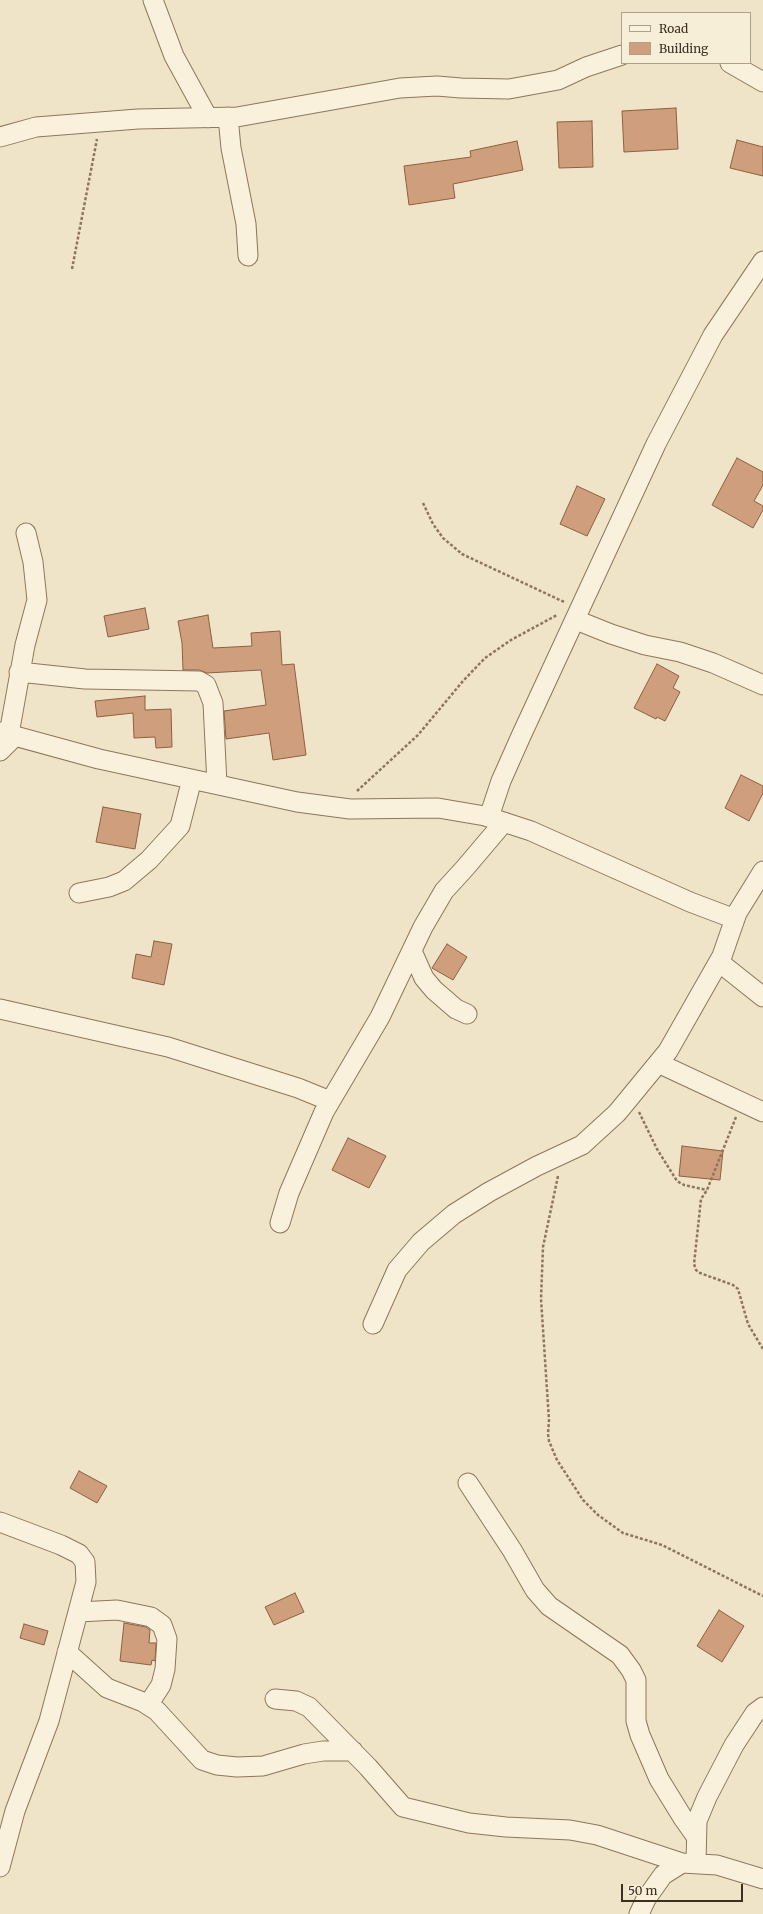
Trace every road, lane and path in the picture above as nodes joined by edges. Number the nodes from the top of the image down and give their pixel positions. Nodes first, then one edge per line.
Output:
1 (153, 0) edge
2 (621, 56) edge
3 (732, 64) edge
4 (763, 82) edge
5 (228, 117) junction
6 (208, 118) junction
7 (101, 123) junction
8 (0, 137) edge
9 (248, 256) dead end
10 (763, 261) edge
11 (72, 269) dead end
12 (423, 503) dead end
13 (26, 533) dead end
14 (578, 609) junction
15 (20, 672) junction
16 (763, 685) edge
17 (8, 734) edge
18 (0, 751) edge
19 (192, 779) junction
20 (217, 784) junction
21 (339, 808) junction
22 (496, 819) junction
23 (763, 871) edge
24 (79, 893) dead end
25 (735, 919) junction
26 (412, 951) junction
27 (719, 962) junction
28 (763, 997) edge
29 (0, 1009) edge
30 (467, 1014) dead end
31 (658, 1063) junction
32 (631, 1096) junction
33 (330, 1101) junction
34 (742, 1102) junction
35 (763, 1112) edge
36 (562, 1154) junction
37 (707, 1190) junction
38 (280, 1223) dead end
39 (373, 1324) dead end
40 (763, 1349) edge
41 (468, 1483) dead end
42 (0, 1522) edge
43 (763, 1596) edge
44 (78, 1612) junction
45 (67, 1652) junction
46 (275, 1699) dead end
47 (148, 1705) junction
48 (763, 1707) edge
49 (353, 1751) junction
50 (695, 1836) junction
51 (689, 1863) junction
52 (0, 1867) edge
53 (763, 1879) edge
54 (639, 1914) edge

1 - 6 street
2 - 5 street
3 - 4 street
5 - 6 street
5 - 9 street
6 - 7 street
7 - 8 street
7 - 11 path
10 - 14 street
12 - 14 path
13 - 15 street
14 - 16 street
14 - 21 path
14 - 22 street
15 - 17 street
15 - 20 street
17 - 18 street
17 - 19 street
19 - 20 street
19 - 24 street
20 - 21 street
21 - 22 street
22 - 25 street
22 - 26 street
23 - 25 street
25 - 27 street
26 - 30 street
26 - 33 street
27 - 28 street
27 - 31 street
29 - 33 street
31 - 32 street
31 - 34 street
32 - 36 street
32 - 37 path
33 - 38 street
34 - 35 street
34 - 37 path
36 - 39 street
36 - 43 path
37 - 40 path
41 - 50 street
42 - 44 street
44 - 45 street
44 - 47 street
45 - 47 street
45 - 52 street
46 - 49 street
47 - 49 street
48 - 50 street
49 - 51 street
50 - 51 street
51 - 53 street
51 - 54 street

